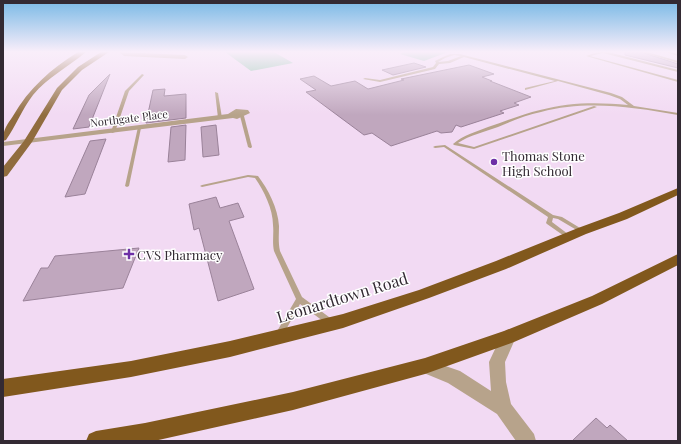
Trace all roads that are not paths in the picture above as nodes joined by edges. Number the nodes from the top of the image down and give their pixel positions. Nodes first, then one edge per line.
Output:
1 (54, 73) edge
2 (76, 73) edge
3 (416, 73) edge
4 (530, 73) edge
5 (648, 73) edge
6 (143, 75) dead end
7 (365, 79) dead end
8 (559, 80) junction
9 (678, 81) edge
10 (526, 89) dead end
11 (216, 93) dead end
12 (600, 105) junction
13 (634, 107) junction
14 (678, 114) edge
15 (242, 116) joint
16 (220, 118) junction
17 (139, 128) junction
18 (113, 132) junction
19 (3, 138) edge
20 (28, 142) junction
21 (3, 144) edge
22 (250, 147) dead end
23 (435, 147) dead end
24 (3, 174) edge
25 (127, 186) dead end
26 (202, 186) dead end
27 (678, 191) edge
28 (551, 216) junction
29 (582, 231) junction
30 (569, 237) junction
31 (678, 258) edge
32 (299, 299) junction
33 (332, 324) junction
34 (508, 337) junction
35 (277, 338) junction
36 (425, 366) junction
37 (3, 388) edge
38 (503, 408) junction
39 (96, 441) edge
40 (527, 441) edge

1 - 19 main road
2 - 20 main road
3 - 7 lane
4 - 8 lane
5 - 9 lane
6 - 18 lane
8 - 10 lane
8 - 13 lane
11 - 16 lane
12 - 12 lane
12 - 13 lane
13 - 14 lane
15 - 16 street, Northgate Place
15 - 22 lane
16 - 17 street, Northgate Place
17 - 18 street, Northgate Place
17 - 25 lane
18 - 20 street, Northgate Place
20 - 21 street, Northgate Place
20 - 24 main road
23 - 28 lane
26 - 32 lane
27 - 29 highway, Leonardtown Road
28 - 29 lane
28 - 30 lane
29 - 30 highway, Leonardtown Road
30 - 33 highway, Leonardtown Road
31 - 34 highway
32 - 33 lane
32 - 35 lane
33 - 35 highway, Leonardtown Road
34 - 36 highway
34 - 38 street
35 - 37 highway, Leonardtown Road
36 - 38 street
36 - 39 highway
38 - 40 street

